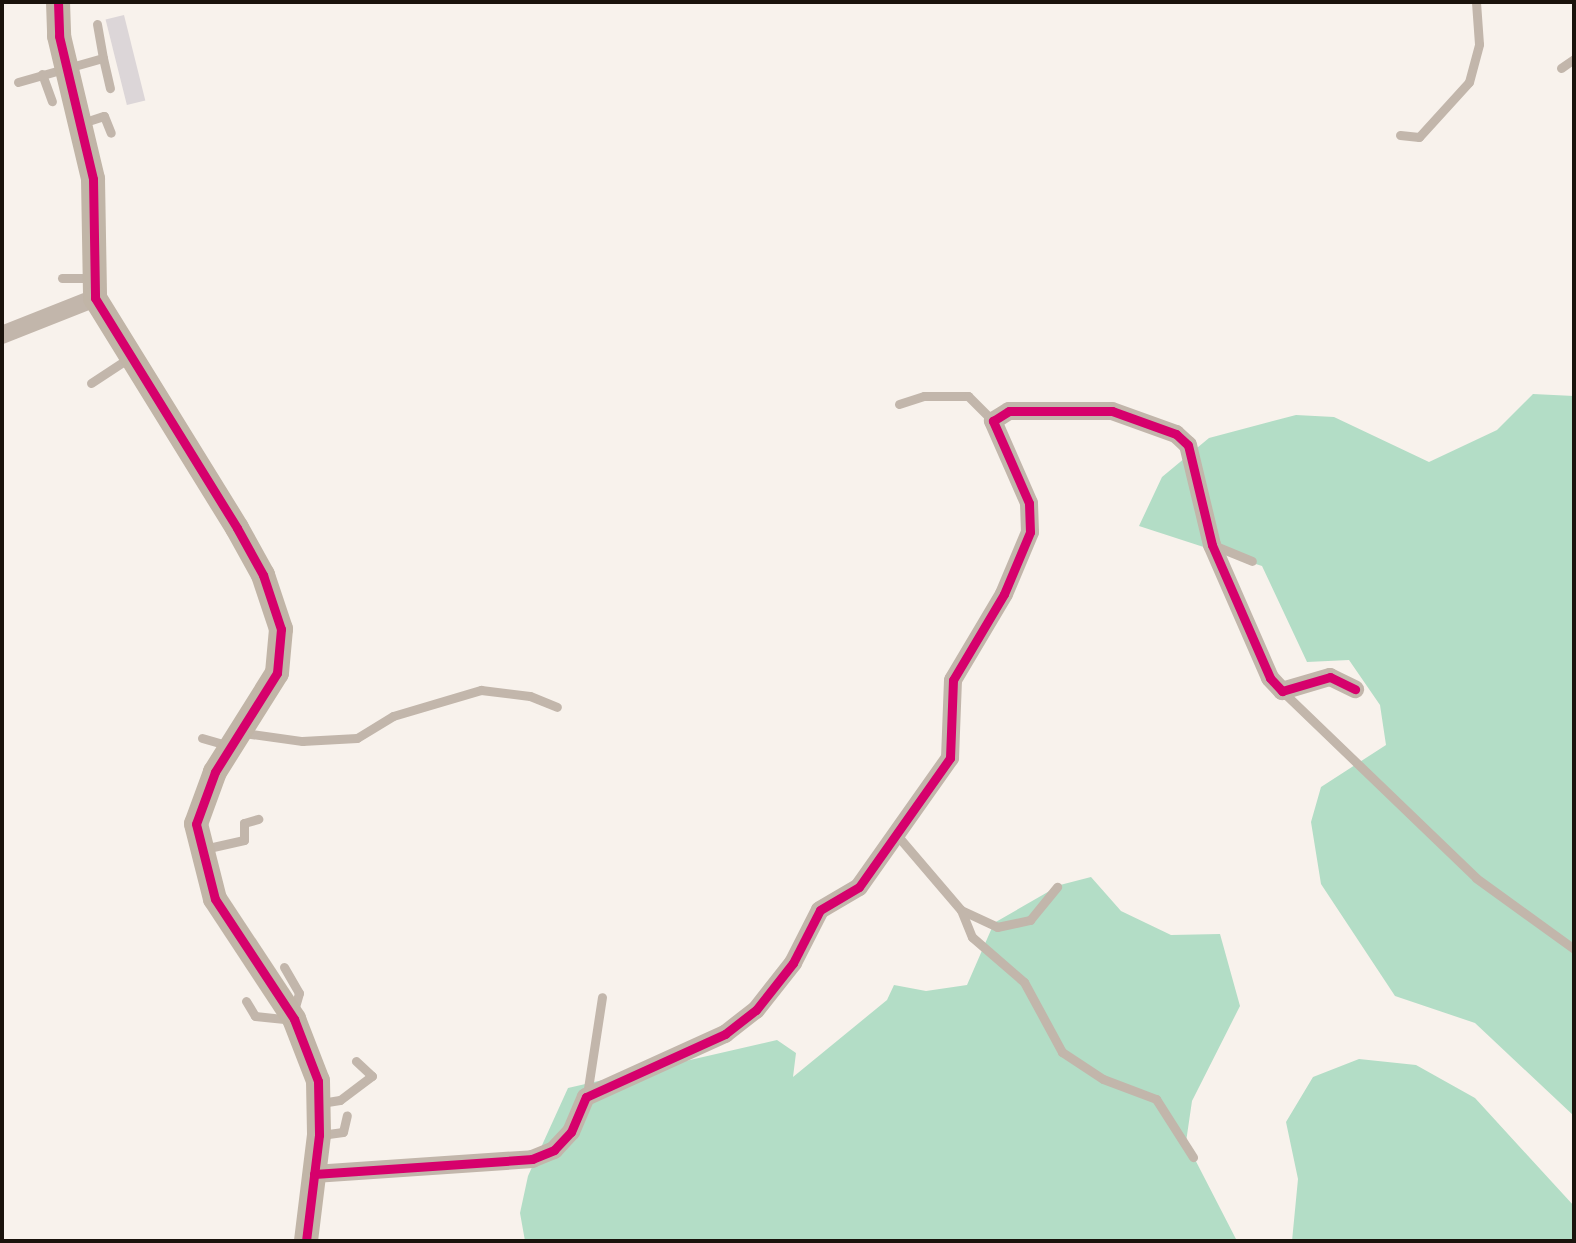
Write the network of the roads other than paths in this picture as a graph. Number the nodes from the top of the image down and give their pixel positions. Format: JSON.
{"nodes":[{"id":1,"x":58,"y":2,"type":"edge"},
{"id":2,"x":1476,"y":2,"type":"edge"},
{"id":3,"x":97,"y":24,"type":"dead end"},
{"id":4,"x":103,"y":58,"type":"junction"},
{"id":5,"x":1574,"y":59,"type":"edge"},
{"id":6,"x":66,"y":66,"type":"junction"},
{"id":7,"x":1561,"y":68,"type":"dead end"},
{"id":8,"x":42,"y":74,"type":"junction"},
{"id":9,"x":18,"y":82,"type":"dead end"},
{"id":10,"x":110,"y":88,"type":"dead end"},
{"id":11,"x":52,"y":101,"type":"dead end"},
{"id":12,"x":80,"y":123,"type":"junction"},
{"id":13,"x":111,"y":133,"type":"dead end"},
{"id":14,"x":1400,"y":135,"type":"dead end"},
{"id":15,"x":62,"y":278,"type":"dead end"},
{"id":16,"x":95,"y":288,"type":"junction"},
{"id":17,"x":2,"y":335,"type":"edge"},
{"id":18,"x":128,"y":358,"type":"junction"},
{"id":19,"x":91,"y":383,"type":"dead end"},
{"id":20,"x":899,"y":404,"type":"dead end"},
{"id":21,"x":993,"y":421,"type":"junction"},
{"id":22,"x":1212,"y":544,"type":"junction"},
{"id":23,"x":1252,"y":561,"type":"dead end"},
{"id":24,"x":1355,"y":689,"type":"dead end"},
{"id":25,"x":1282,"y":691,"type":"junction"},
{"id":26,"x":557,"y":707,"type":"dead end"},
{"id":27,"x":202,"y":738,"type":"dead end"},
{"id":28,"x":238,"y":740,"type":"junction"},
{"id":29,"x":258,"y":819,"type":"dead end"},
{"id":30,"x":896,"y":834,"type":"junction"},
{"id":31,"x":199,"y":850,"type":"junction"},
{"id":32,"x":1058,"y":887,"type":"dead end"},
{"id":33,"x":961,"y":910,"type":"junction"},
{"id":34,"x":1574,"y":949,"type":"edge"},
{"id":35,"x":284,"y":967,"type":"dead end"},
{"id":36,"x":602,"y":997,"type":"dead end"},
{"id":37,"x":246,"y":1001,"type":"dead end"},
{"id":38,"x":292,"y":1016,"type":"junction"},
{"id":39,"x":356,"y":1061,"type":"dead end"},
{"id":40,"x":586,"y":1097,"type":"junction"},
{"id":41,"x":321,"y":1103,"type":"junction"},
{"id":42,"x":347,"y":1115,"type":"dead end"},
{"id":43,"x":320,"y":1135,"type":"junction"},
{"id":44,"x":1193,"y":1157,"type":"dead end"},
{"id":45,"x":314,"y":1174,"type":"junction"},
{"id":46,"x":306,"y":1241,"type":"edge"}],
"edges":[{"from":1,"to":6,"type":"street"},
{"from":2,"to":14,"type":"lane"},
{"from":3,"to":4,"type":"lane"},
{"from":4,"to":6,"type":"lane"},
{"from":4,"to":10,"type":"lane"},
{"from":5,"to":7,"type":"lane"},
{"from":6,"to":8,"type":"lane"},
{"from":6,"to":12,"type":"street"},
{"from":8,"to":9,"type":"lane"},
{"from":8,"to":11,"type":"lane"},
{"from":12,"to":13,"type":"lane"},
{"from":12,"to":16,"type":"street"},
{"from":15,"to":16,"type":"lane"},
{"from":16,"to":17,"type":"street"},
{"from":16,"to":18,"type":"street"},
{"from":18,"to":19,"type":"lane"},
{"from":18,"to":28,"type":"street"},
{"from":20,"to":21,"type":"lane"},
{"from":21,"to":22,"type":"street"},
{"from":21,"to":30,"type":"street"},
{"from":22,"to":23,"type":"lane"},
{"from":22,"to":25,"type":"street"},
{"from":24,"to":25,"type":"street"},
{"from":25,"to":34,"type":"lane"},
{"from":26,"to":28,"type":"lane"},
{"from":27,"to":28,"type":"lane"},
{"from":28,"to":31,"type":"street"},
{"from":29,"to":31,"type":"lane"},
{"from":30,"to":33,"type":"lane"},
{"from":30,"to":40,"type":"street"},
{"from":31,"to":38,"type":"street"},
{"from":32,"to":33,"type":"lane"},
{"from":33,"to":44,"type":"lane"},
{"from":35,"to":38,"type":"lane"},
{"from":36,"to":40,"type":"lane"},
{"from":37,"to":38,"type":"lane"},
{"from":38,"to":41,"type":"street"},
{"from":39,"to":41,"type":"lane"},
{"from":40,"to":45,"type":"street"},
{"from":41,"to":43,"type":"street"},
{"from":42,"to":43,"type":"lane"},
{"from":43,"to":45,"type":"street"},
{"from":45,"to":46,"type":"street"}]}
